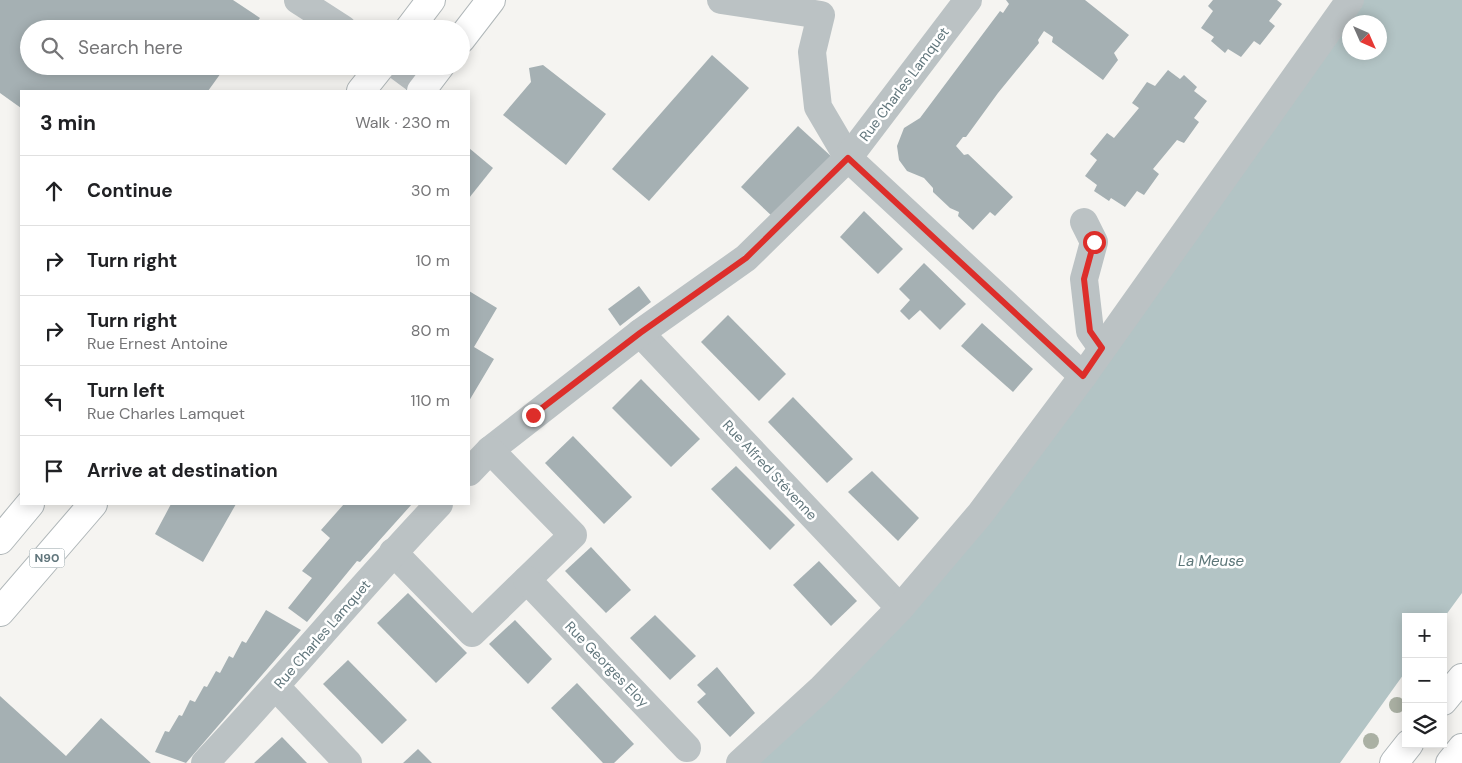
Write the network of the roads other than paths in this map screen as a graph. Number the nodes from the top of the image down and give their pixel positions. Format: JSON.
{"nodes":[{"id":1,"x":298,"y":0,"type":"edge"},
{"id":2,"x":431,"y":0,"type":"edge"},
{"id":3,"x":491,"y":0,"type":"edge"},
{"id":4,"x":721,"y":0,"type":"edge"},
{"id":5,"x":968,"y":0,"type":"edge"},
{"id":6,"x":1350,"y":0,"type":"edge"},
{"id":7,"x":329,"y":20,"type":"edge"},
{"id":8,"x":417,"y":20,"type":"edge"},
{"id":9,"x":470,"y":27,"type":"edge"},
{"id":10,"x":374,"y":75,"type":"edge"},
{"id":11,"x":417,"y":75,"type":"edge"},
{"id":12,"x":429,"y":81,"type":"edge"},
{"id":13,"x":362,"y":90,"type":"edge"},
{"id":14,"x":848,"y":158,"type":"junction"},
{"id":15,"x":1084,"y":222,"type":"dead end"},
{"id":16,"x":640,"y":333,"type":"junction"},
{"id":17,"x":1102,"y":348,"type":"junction"},
{"id":18,"x":1083,"y":376,"type":"junction"},
{"id":19,"x":490,"y":450,"type":"junction"},
{"id":20,"x":470,"y":471,"type":"edge"},
{"id":21,"x":29,"y":505,"type":"edge"},
{"id":22,"x":92,"y":505,"type":"edge"},
{"id":23,"x":438,"y":505,"type":"edge"},
{"id":24,"x":0,"y":540,"type":"edge"},
{"id":25,"x":393,"y":552,"type":"junction"},
{"id":26,"x":527,"y":580,"type":"junction"},
{"id":27,"x":900,"y":608,"type":"junction"},
{"id":28,"x":0,"y":612,"type":"edge"},
{"id":29,"x":1462,"y":678,"type":"edge"},
{"id":30,"x":276,"y":687,"type":"junction"},
{"id":31,"x":1447,"y":696,"type":"edge"},
{"id":32,"x":687,"y":748,"type":"dead end"},
{"id":33,"x":1406,"y":748,"type":"edge"},
{"id":34,"x":1462,"y":748,"type":"edge"},
{"id":35,"x":205,"y":763,"type":"edge"},
{"id":36,"x":348,"y":763,"type":"edge"},
{"id":37,"x":740,"y":763,"type":"edge"},
{"id":38,"x":1394,"y":763,"type":"edge"},
{"id":39,"x":1450,"y":763,"type":"edge"}],
"edges":[{"from":1,"to":7,"type":"street"},
{"from":2,"to":8,"type":"main road"},
{"from":3,"to":9,"type":"main road"},
{"from":4,"to":14,"type":"street"},
{"from":5,"to":14,"type":"street","name":"Rue Charles Lamquet"},
{"from":6,"to":17,"type":"street"},
{"from":10,"to":13,"type":"main road"},
{"from":11,"to":12,"type":"street"},
{"from":14,"to":16,"type":"street","name":"Rue Charles Lamquet"},
{"from":14,"to":18,"type":"street"},
{"from":15,"to":17,"type":"street"},
{"from":16,"to":19,"type":"street","name":"Rue Charles Lamquet"},
{"from":16,"to":27,"type":"street","name":"Rue Alfred Stévenne"},
{"from":17,"to":18,"type":"street"},
{"from":18,"to":27,"type":"street"},
{"from":19,"to":20,"type":"street","name":"Rue Charles Lamquet"},
{"from":19,"to":26,"type":"street"},
{"from":21,"to":24,"type":"main road"},
{"from":22,"to":28,"type":"main road","number":"N90"},
{"from":23,"to":25,"type":"street","name":"Rue Charles Lamquet"},
{"from":25,"to":26,"type":"street"},
{"from":25,"to":30,"type":"street","name":"Rue Charles Lamquet"},
{"from":26,"to":32,"type":"street","name":"Rue Georges Eloy"},
{"from":27,"to":37,"type":"street"},
{"from":29,"to":31,"type":"main road"},
{"from":30,"to":35,"type":"street","name":"Rue Charles Lamquet"},
{"from":30,"to":36,"type":"street"},
{"from":33,"to":38,"type":"main road"},
{"from":34,"to":39,"type":"main road"}]}
